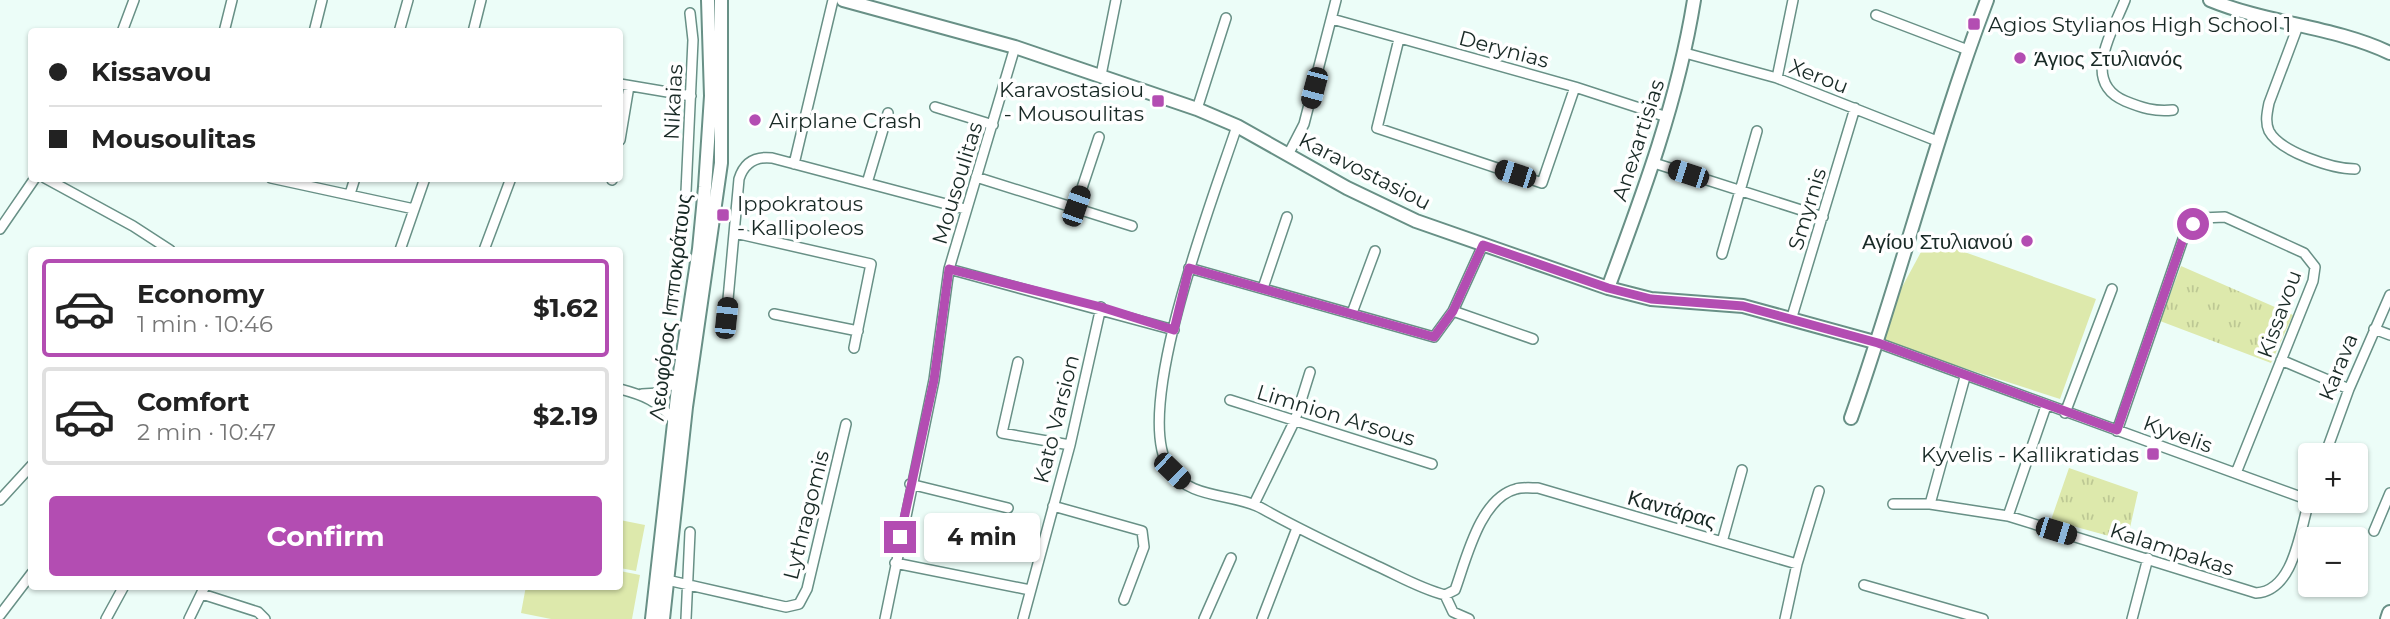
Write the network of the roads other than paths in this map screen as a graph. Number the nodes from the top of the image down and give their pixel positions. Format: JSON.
{"nodes":[{"id":1,"x":135,"y":0,"type":"edge"},
{"id":2,"x":232,"y":0,"type":"edge"},
{"id":3,"x":322,"y":0,"type":"edge"},
{"id":4,"x":408,"y":0,"type":"edge"},
{"id":5,"x":481,"y":0,"type":"edge"},
{"id":6,"x":833,"y":0,"type":"edge"},
{"id":7,"x":843,"y":0,"type":"edge"},
{"id":8,"x":1116,"y":0,"type":"edge"},
{"id":9,"x":1336,"y":0,"type":"edge"},
{"id":10,"x":1694,"y":0,"type":"edge"},
{"id":11,"x":1793,"y":0,"type":"edge"},
{"id":12,"x":1987,"y":0,"type":"edge"},
{"id":13,"x":2125,"y":0,"type":"edge"},
{"id":14,"x":2210,"y":0,"type":"edge"},
{"id":15,"x":715,"y":3,"type":"edge"},
{"id":16,"x":878,"y":5,"type":"edge"},
{"id":17,"x":690,"y":13,"type":"dead end"},
{"id":18,"x":1876,"y":15,"type":"dead end"},
{"id":19,"x":1226,"y":18,"type":"dead end"},
{"id":20,"x":1332,"y":19,"type":"junction"},
{"id":21,"x":2298,"y":26,"type":"junction"},
{"id":22,"x":124,"y":28,"type":"edge"},
{"id":23,"x":224,"y":28,"type":"edge"},
{"id":24,"x":315,"y":28,"type":"edge"},
{"id":25,"x":400,"y":28,"type":"edge"},
{"id":26,"x":474,"y":28,"type":"edge"},
{"id":27,"x":1399,"y":39,"type":"junction"},
{"id":28,"x":1015,"y":47,"type":"junction"},
{"id":29,"x":1968,"y":50,"type":"junction"},
{"id":30,"x":1685,"y":53,"type":"junction"},
{"id":31,"x":2390,"y":53,"type":"edge"},
{"id":32,"x":1101,"y":75,"type":"junction"},
{"id":33,"x":1777,"y":78,"type":"junction"},
{"id":34,"x":624,"y":85,"type":"edge"},
{"id":35,"x":1574,"y":87,"type":"junction"},
{"id":36,"x":691,"y":96,"type":"junction"},
{"id":37,"x":935,"y":107,"type":"dead end"},
{"id":38,"x":1197,"y":108,"type":"junction"},
{"id":39,"x":1855,"y":108,"type":"junction"},
{"id":40,"x":2173,"y":110,"type":"dead end"},
{"id":41,"x":888,"y":113,"type":"dead end"},
{"id":42,"x":1667,"y":117,"type":"junction"},
{"id":43,"x":993,"y":125,"type":"junction"},
{"id":44,"x":1237,"y":126,"type":"junction"},
{"id":45,"x":1757,"y":131,"type":"dead end"},
{"id":46,"x":1099,"y":137,"type":"dead end"},
{"id":47,"x":1937,"y":141,"type":"junction"},
{"id":48,"x":1289,"y":153,"type":"junction"},
{"id":49,"x":1654,"y":163,"type":"junction"},
{"id":50,"x":793,"y":164,"type":"junction"},
{"id":51,"x":2355,"y":169,"type":"dead end"},
{"id":52,"x":976,"y":177,"type":"junction"},
{"id":53,"x":32,"y":182,"type":"edge"},
{"id":54,"x":52,"y":182,"type":"edge"},
{"id":55,"x":291,"y":182,"type":"edge"},
{"id":56,"x":354,"y":182,"type":"edge"},
{"id":57,"x":424,"y":182,"type":"edge"},
{"id":58,"x":510,"y":182,"type":"edge"},
{"id":59,"x":867,"y":183,"type":"junction"},
{"id":60,"x":1740,"y":191,"type":"junction"},
{"id":61,"x":686,"y":192,"type":"dead end"},
{"id":62,"x":350,"y":194,"type":"junction"},
{"id":63,"x":1076,"y":206,"type":"junction"},
{"id":64,"x":415,"y":209,"type":"junction"},
{"id":65,"x":965,"y":209,"type":"junction"},
{"id":66,"x":1287,"y":217,"type":"dead end"},
{"id":67,"x":1823,"y":217,"type":"junction"},
{"id":68,"x":1132,"y":226,"type":"dead end"},
{"id":69,"x":0,"y":229,"type":"edge"},
{"id":70,"x":735,"y":233,"type":"junction"},
{"id":71,"x":1483,"y":245,"type":"junction"},
{"id":72,"x":165,"y":247,"type":"edge"},
{"id":73,"x":401,"y":247,"type":"edge"},
{"id":74,"x":485,"y":247,"type":"edge"},
{"id":75,"x":1375,"y":251,"type":"dead end"},
{"id":76,"x":1722,"y":254,"type":"dead end"},
{"id":77,"x":1189,"y":268,"type":"junction"},
{"id":78,"x":949,"y":269,"type":"junction"},
{"id":79,"x":1263,"y":288,"type":"junction"},
{"id":80,"x":1608,"y":288,"type":"junction"},
{"id":81,"x":2112,"y":289,"type":"dead end"},
{"id":82,"x":2390,"y":295,"type":"edge"},
{"id":83,"x":1101,"y":307,"type":"junction"},
{"id":84,"x":1453,"y":311,"type":"junction"},
{"id":85,"x":1352,"y":313,"type":"junction"},
{"id":86,"x":774,"y":314,"type":"dead end"},
{"id":87,"x":1791,"y":320,"type":"junction"},
{"id":88,"x":2374,"y":329,"type":"junction"},
{"id":89,"x":1174,"y":330,"type":"junction"},
{"id":90,"x":858,"y":331,"type":"junction"},
{"id":91,"x":724,"y":332,"type":"dead end"},
{"id":92,"x":2390,"y":335,"type":"edge"},
{"id":93,"x":1533,"y":339,"type":"dead end"},
{"id":94,"x":1878,"y":343,"type":"junction"},
{"id":95,"x":854,"y":348,"type":"dead end"},
{"id":96,"x":2281,"y":360,"type":"junction"},
{"id":97,"x":1018,"y":362,"type":"dead end"},
{"id":98,"x":1310,"y":372,"type":"dead end"},
{"id":99,"x":1965,"y":377,"type":"junction"},
{"id":100,"x":679,"y":379,"type":"junction"},
{"id":101,"x":2349,"y":389,"type":"junction"},
{"id":102,"x":623,"y":390,"type":"edge"},
{"id":103,"x":641,"y":395,"type":"junction"},
{"id":104,"x":1230,"y":400,"type":"dead end"},
{"id":105,"x":2046,"y":406,"type":"junction"},
{"id":106,"x":2065,"y":413,"type":"junction"},
{"id":107,"x":1851,"y":418,"type":"dead end"},
{"id":108,"x":1295,"y":420,"type":"junction"},
{"id":109,"x":674,"y":421,"type":"junction"},
{"id":110,"x":846,"y":424,"type":"dead end"},
{"id":111,"x":2117,"y":430,"type":"junction"},
{"id":112,"x":2329,"y":443,"type":"edge"},
{"id":113,"x":1070,"y":445,"type":"junction"},
{"id":114,"x":1432,"y":464,"type":"dead end"},
{"id":115,"x":28,"y":468,"type":"edge"},
{"id":116,"x":1742,"y":470,"type":"dead end"},
{"id":117,"x":2236,"y":473,"type":"junction"},
{"id":118,"x":910,"y":484,"type":"junction"},
{"id":119,"x":1819,"y":491,"type":"dead end"},
{"id":120,"x":2390,"y":492,"type":"edge"},
{"id":121,"x":2298,"y":495,"type":"edge"},
{"id":122,"x":0,"y":500,"type":"edge"},
{"id":123,"x":1254,"y":504,"type":"junction"},
{"id":124,"x":1893,"y":504,"type":"dead end"},
{"id":125,"x":1930,"y":504,"type":"junction"},
{"id":126,"x":1053,"y":506,"type":"junction"},
{"id":127,"x":1008,"y":508,"type":"dead end"},
{"id":128,"x":2306,"y":513,"type":"edge"},
{"id":129,"x":2008,"y":516,"type":"junction"},
{"id":130,"x":1297,"y":528,"type":"junction"},
{"id":131,"x":2374,"y":530,"type":"dead end"},
{"id":132,"x":690,"y":532,"type":"dead end"},
{"id":133,"x":1722,"y":542,"type":"junction"},
{"id":134,"x":1231,"y":558,"type":"dead end"},
{"id":135,"x":2148,"y":558,"type":"junction"},
{"id":136,"x":895,"y":563,"type":"junction"},
{"id":137,"x":1797,"y":564,"type":"junction"},
{"id":138,"x":28,"y":578,"type":"edge"},
{"id":139,"x":667,"y":580,"type":"junction"},
{"id":140,"x":686,"y":585,"type":"junction"},
{"id":141,"x":1864,"y":585,"type":"dead end"},
{"id":142,"x":122,"y":590,"type":"edge"},
{"id":143,"x":204,"y":590,"type":"edge"},
{"id":144,"x":1030,"y":590,"type":"junction"},
{"id":145,"x":1445,"y":595,"type":"junction"},
{"id":146,"x":1124,"y":600,"type":"dead end"},
{"id":147,"x":2390,"y":613,"type":"edge"},
{"id":148,"x":0,"y":615,"type":"edge"},
{"id":149,"x":106,"y":619,"type":"edge"},
{"id":150,"x":189,"y":619,"type":"edge"},
{"id":151,"x":265,"y":619,"type":"edge"},
{"id":152,"x":652,"y":619,"type":"edge"},
{"id":153,"x":663,"y":619,"type":"edge"},
{"id":154,"x":686,"y":619,"type":"edge"},
{"id":155,"x":886,"y":619,"type":"edge"},
{"id":156,"x":1023,"y":619,"type":"edge"},
{"id":157,"x":1204,"y":619,"type":"edge"},
{"id":158,"x":1262,"y":619,"type":"edge"},
{"id":159,"x":1469,"y":619,"type":"edge"},
{"id":160,"x":1785,"y":619,"type":"edge"},
{"id":161,"x":1980,"y":619,"type":"edge"},
{"id":162,"x":2132,"y":619,"type":"edge"},
{"id":163,"x":2388,"y":619,"type":"edge"}],
"edges":[{"from":1,"to":22,"type":"street"},
{"from":2,"to":23,"type":"street"},
{"from":3,"to":24,"type":"street"},
{"from":4,"to":25,"type":"street"},
{"from":5,"to":26,"type":"street"},
{"from":6,"to":50,"type":"street"},
{"from":7,"to":16,"type":"street","name":"Karavostasiou"},
{"from":8,"to":32,"type":"street"},
{"from":9,"to":20,"type":"street"},
{"from":10,"to":30,"type":"street","name":"Anexartisias"},
{"from":11,"to":33,"type":"street"},
{"from":12,"to":29,"type":"street"},
{"from":13,"to":40,"type":"street"},
{"from":14,"to":21,"type":"street"},
{"from":15,"to":100,"type":"street","name":"Λεωφόρος Ιπποκράτους"},
{"from":15,"to":139,"type":"street","name":"Λεωφόρος Ιπποκράτους"},
{"from":16,"to":28,"type":"street","name":"Karavostasiou"},
{"from":17,"to":36,"type":"street","name":"Nikaias"},
{"from":18,"to":29,"type":"street"},
{"from":19,"to":38,"type":"street"},
{"from":20,"to":27,"type":"street","name":"Derynias"},
{"from":20,"to":48,"type":"street"},
{"from":21,"to":31,"type":"street"},
{"from":21,"to":51,"type":"street"},
{"from":27,"to":35,"type":"street","name":"Derynias"},
{"from":27,"to":35,"type":"street"},
{"from":28,"to":32,"type":"street","name":"Karavostasiou"},
{"from":28,"to":43,"type":"street","name":"Mousoulitas"},
{"from":29,"to":47,"type":"street"},
{"from":30,"to":33,"type":"street","name":"Xerou"},
{"from":30,"to":42,"type":"street","name":"Anexartisias"},
{"from":32,"to":38,"type":"street","name":"Karavostasiou"},
{"from":33,"to":39,"type":"street","name":"Xerou"},
{"from":34,"to":36,"type":"street"},
{"from":35,"to":42,"type":"street","name":"Derynias"},
{"from":36,"to":61,"type":"street","name":"Nikaias"},
{"from":37,"to":43,"type":"street"},
{"from":38,"to":44,"type":"street","name":"Karavostasiou"},
{"from":39,"to":47,"type":"street","name":"Xerou"},
{"from":39,"to":67,"type":"street","name":"Smyrnis"},
{"from":41,"to":59,"type":"street"},
{"from":42,"to":49,"type":"street","name":"Anexartisias"},
{"from":43,"to":52,"type":"street","name":"Mousoulitas"},
{"from":44,"to":48,"type":"street","name":"Karavostasiou"},
{"from":44,"to":77,"type":"street"},
{"from":45,"to":60,"type":"street"},
{"from":46,"to":63,"type":"street"},
{"from":47,"to":94,"type":"street"},
{"from":48,"to":71,"type":"street","name":"Karavostasiou"},
{"from":49,"to":60,"type":"street"},
{"from":49,"to":80,"type":"street","name":"Anexartisias"},
{"from":50,"to":59,"type":"street"},
{"from":50,"to":70,"type":"street"},
{"from":52,"to":63,"type":"street"},
{"from":52,"to":65,"type":"street","name":"Mousoulitas"},
{"from":53,"to":69,"type":"street"},
{"from":54,"to":72,"type":"street"},
{"from":55,"to":62,"type":"street"},
{"from":56,"to":62,"type":"street"},
{"from":57,"to":64,"type":"street"},
{"from":58,"to":74,"type":"street"},
{"from":59,"to":65,"type":"street"},
{"from":60,"to":67,"type":"street"},
{"from":60,"to":76,"type":"street"},
{"from":62,"to":64,"type":"street"},
{"from":63,"to":68,"type":"street"},
{"from":64,"to":73,"type":"street"},
{"from":65,"to":78,"type":"street","name":"Mousoulitas"},
{"from":66,"to":79,"type":"street"},
{"from":67,"to":87,"type":"street","name":"Smyrnis"},
{"from":70,"to":90,"type":"street"},
{"from":70,"to":91,"type":"street"},
{"from":71,"to":80,"type":"street","name":"Karavostasiou"},
{"from":71,"to":84,"type":"street"},
{"from":75,"to":85,"type":"street"},
{"from":77,"to":79,"type":"street"},
{"from":77,"to":89,"type":"street"},
{"from":78,"to":83,"type":"street"},
{"from":78,"to":118,"type":"street","name":"Mousoulitas"},
{"from":79,"to":85,"type":"street"},
{"from":80,"to":87,"type":"street","name":"Karavostasiou"},
{"from":81,"to":106,"type":"street"},
{"from":82,"to":88,"type":"street","name":"Karava"},
{"from":83,"to":89,"type":"street"},
{"from":83,"to":113,"type":"street","name":"Kato Varsion"},
{"from":84,"to":85,"type":"street"},
{"from":84,"to":93,"type":"street"},
{"from":86,"to":90,"type":"street"},
{"from":87,"to":94,"type":"street","name":"Karavostasiou"},
{"from":88,"to":92,"type":"street"},
{"from":88,"to":101,"type":"street","name":"Karava"},
{"from":89,"to":123,"type":"street"},
{"from":90,"to":95,"type":"street"},
{"from":94,"to":99,"type":"street","name":"Kyvelis"},
{"from":94,"to":107,"type":"street"},
{"from":96,"to":101,"type":"street"},
{"from":96,"to":111,"type":"street","name":"Kissavou"},
{"from":96,"to":117,"type":"street","name":"Kissavou"},
{"from":97,"to":113,"type":"street"},
{"from":98,"to":108,"type":"street"},
{"from":99,"to":105,"type":"street","name":"Kyvelis"},
{"from":99,"to":125,"type":"street"},
{"from":100,"to":103,"type":"street"},
{"from":100,"to":109,"type":"street","name":"Λεωφόρος Ιπποκράτους"},
{"from":101,"to":112,"type":"street","name":"Karava"},
{"from":102,"to":103,"type":"street"},
{"from":103,"to":109,"type":"street"},
{"from":104,"to":108,"type":"street","name":"Limnion Arsous"},
{"from":105,"to":106,"type":"street","name":"Kyvelis"},
{"from":105,"to":129,"type":"street"},
{"from":106,"to":111,"type":"street","name":"Kyvelis"},
{"from":108,"to":114,"type":"street","name":"Limnion Arsous"},
{"from":108,"to":123,"type":"street"},
{"from":109,"to":152,"type":"street","name":"Λεωφόρος Ιπποκράτους"},
{"from":110,"to":140,"type":"street","name":"Lythragomis"},
{"from":111,"to":117,"type":"street","name":"Kyvelis"},
{"from":113,"to":126,"type":"street","name":"Kato Varsion"},
{"from":115,"to":122,"type":"street"},
{"from":116,"to":133,"type":"street"},
{"from":117,"to":121,"type":"street","name":"Kyvelis"},
{"from":118,"to":127,"type":"street"},
{"from":118,"to":136,"type":"street","name":"Mousoulitas"},
{"from":119,"to":137,"type":"street"},
{"from":120,"to":131,"type":"street"},
{"from":123,"to":130,"type":"street"},
{"from":124,"to":125,"type":"street","name":"Kalampakas"},
{"from":125,"to":129,"type":"street","name":"Kalampakas"},
{"from":126,"to":144,"type":"street","name":"Kato Varsion"},
{"from":126,"to":146,"type":"street"},
{"from":128,"to":135,"type":"street","name":"Kalampakas"},
{"from":129,"to":135,"type":"street","name":"Kalampakas"},
{"from":130,"to":145,"type":"street"},
{"from":130,"to":158,"type":"street"},
{"from":132,"to":140,"type":"street"},
{"from":133,"to":137,"type":"street","name":"Καντάρας"},
{"from":133,"to":145,"type":"street","name":"Καντάρας"},
{"from":134,"to":157,"type":"street"},
{"from":135,"to":162,"type":"street"},
{"from":136,"to":144,"type":"street"},
{"from":136,"to":155,"type":"street","name":"Mousoulitas"},
{"from":137,"to":160,"type":"street"},
{"from":138,"to":148,"type":"street"},
{"from":139,"to":140,"type":"street","name":"Lythragomis"},
{"from":139,"to":153,"type":"street","name":"Λεωφόρος Ιπποκράτους"},
{"from":140,"to":154,"type":"street"},
{"from":141,"to":161,"type":"street"},
{"from":142,"to":149,"type":"street"},
{"from":143,"to":150,"type":"street"},
{"from":143,"to":151,"type":"street"},
{"from":144,"to":156,"type":"street","name":"Kato Varsion"},
{"from":145,"to":159,"type":"street"},
{"from":147,"to":163,"type":"main road"}]}
